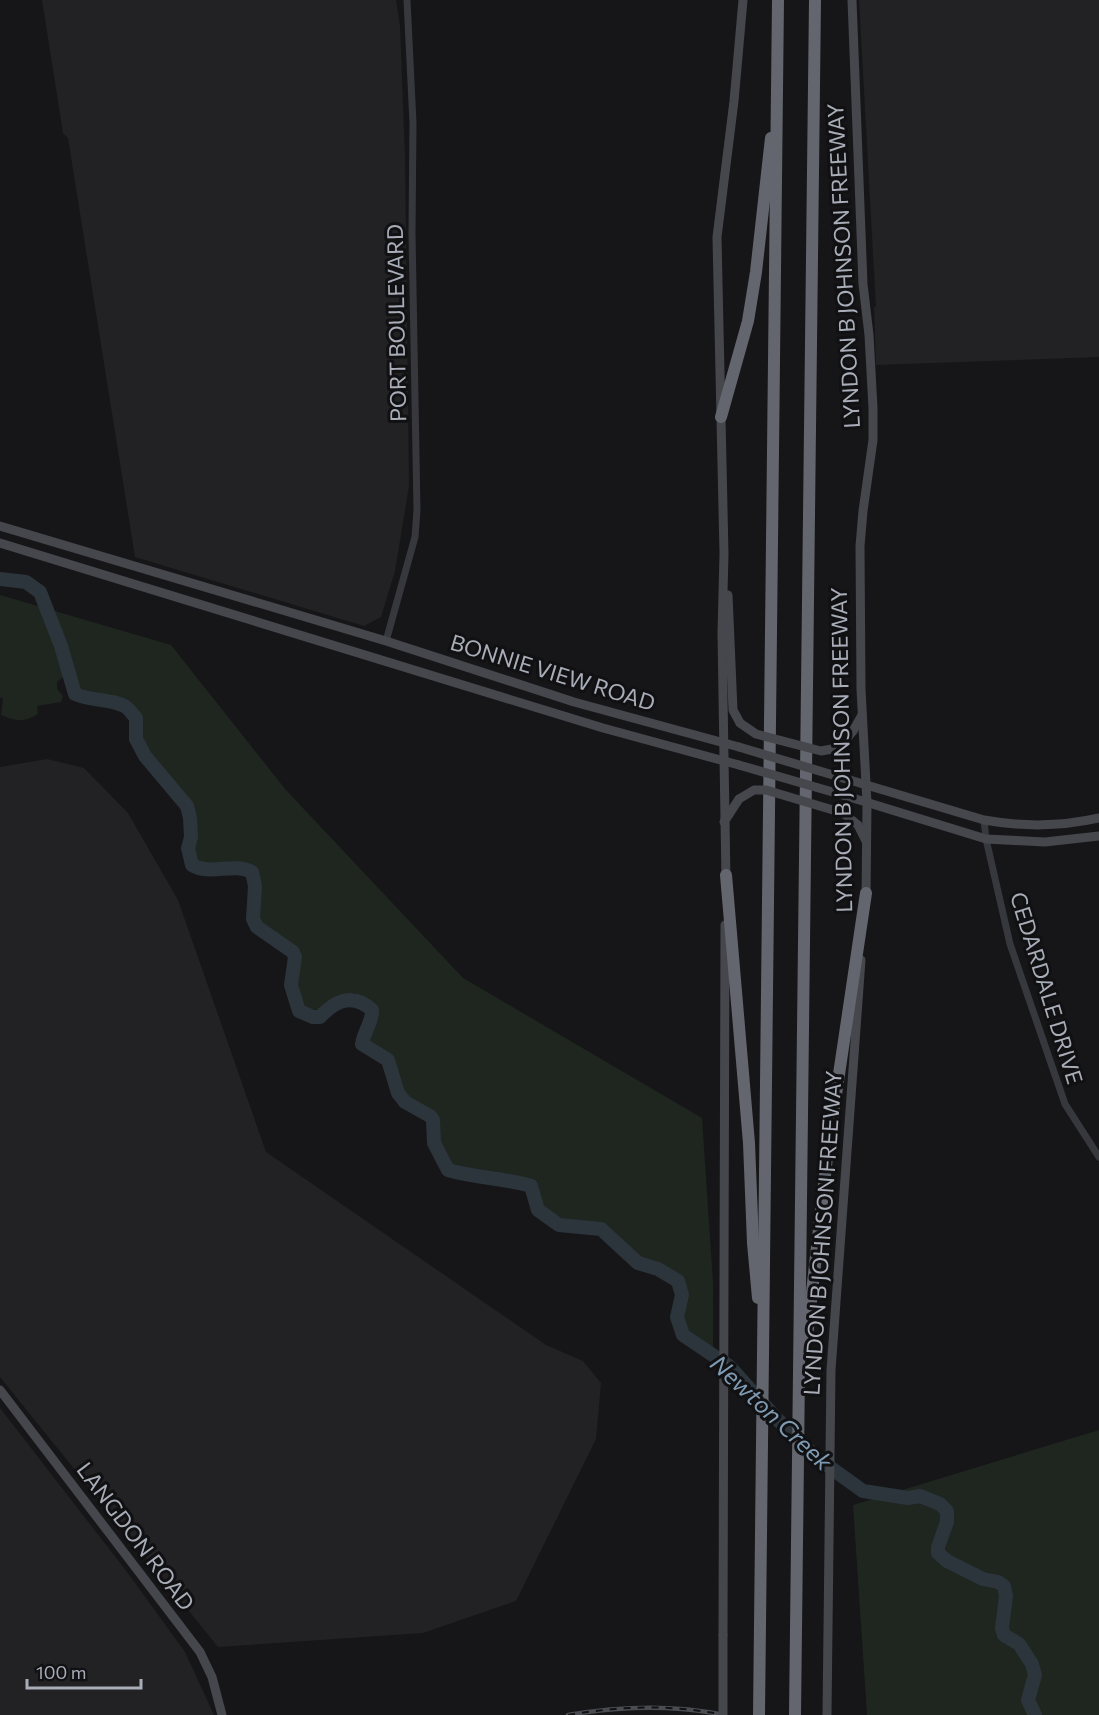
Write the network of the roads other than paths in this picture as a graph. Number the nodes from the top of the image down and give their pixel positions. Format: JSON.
{"nodes":[{"id":1,"x":407,"y":0,"type":"edge"},
{"id":2,"x":743,"y":0,"type":"edge"},
{"id":3,"x":778,"y":0,"type":"edge"},
{"id":4,"x":815,"y":0,"type":"edge"},
{"id":5,"x":852,"y":0,"type":"edge"},
{"id":6,"x":778,"y":80,"type":"junction"},
{"id":7,"x":721,"y":417,"type":"junction"},
{"id":8,"x":2,"y":526,"type":"edge"},
{"id":9,"x":0,"y":543,"type":"edge"},
{"id":10,"x":724,"y":554,"type":"junction"},
{"id":11,"x":386,"y":641,"type":"junction"},
{"id":12,"x":380,"y":659,"type":"junction"},
{"id":13,"x":608,"y":711,"type":"junction"},
{"id":14,"x":863,"y":712,"type":"junction"},
{"id":15,"x":603,"y":728,"type":"junction"},
{"id":16,"x":723,"y":742,"type":"junction"},
{"id":17,"x":723,"y":759,"type":"junction"},
{"id":18,"x":866,"y":785,"type":"junction"},
{"id":19,"x":867,"y":803,"type":"junction"},
{"id":20,"x":1099,"y":818,"type":"edge"},
{"id":21,"x":984,"y":820,"type":"junction"},
{"id":22,"x":724,"y":822,"type":"junction"},
{"id":23,"x":1099,"y":836,"type":"edge"},
{"id":24,"x":986,"y":839,"type":"junction"},
{"id":25,"x":867,"y":843,"type":"junction"},
{"id":26,"x":726,"y":875,"type":"junction"},
{"id":27,"x":866,"y":893,"type":"junction"},
{"id":28,"x":1099,"y":1157,"type":"edge"},
{"id":29,"x":764,"y":1371,"type":"junction"},
{"id":30,"x":0,"y":1390,"type":"edge"},
{"id":31,"x":799,"y":1403,"type":"junction"},
{"id":32,"x":222,"y":1715,"type":"edge"},
{"id":33,"x":723,"y":1715,"type":"edge"},
{"id":34,"x":759,"y":1715,"type":"edge"},
{"id":35,"x":795,"y":1715,"type":"edge"},
{"id":36,"x":827,"y":1715,"type":"edge"}],
"edges":[{"from":1,"to":11,"type":"street","name":"PORT BOULEVARD"},
{"from":2,"to":7,"type":"main road"},
{"from":3,"to":6,"type":"highway"},
{"from":4,"to":31,"type":"highway","name":"LYNDON B JOHNSON FREEWAY"},
{"from":5,"to":14,"type":"main road","name":"LYNDON B JOHNSON FREEWAY"},
{"from":6,"to":7,"type":"highway"},
{"from":6,"to":29,"type":"highway"},
{"from":7,"to":10,"type":"main road"},
{"from":8,"to":11,"type":"main road","name":"BONNIE VIEW ROAD"},
{"from":9,"to":12,"type":"main road","name":"BONNIE VIEW ROAD"},
{"from":10,"to":14,"type":"main road","bridge":true},
{"from":10,"to":16,"type":"main road"},
{"from":11,"to":12,"type":"main road"},
{"from":11,"to":13,"type":"main road","name":"BONNIE VIEW ROAD"},
{"from":12,"to":15,"type":"main road","name":"BONNIE VIEW ROAD"},
{"from":13,"to":15,"type":"main road"},
{"from":13,"to":16,"type":"main road","name":"BONNIE VIEW ROAD"},
{"from":14,"to":18,"type":"main road","name":"LYNDON B JOHNSON FREEWAY"},
{"from":15,"to":17,"type":"main road","name":"BONNIE VIEW ROAD"},
{"from":16,"to":17,"type":"main road"},
{"from":16,"to":18,"type":"main road","name":"BONNIE VIEW ROAD","bridge":true},
{"from":17,"to":19,"type":"main road","name":"BONNIE VIEW ROAD","bridge":true},
{"from":17,"to":22,"type":"main road"},
{"from":18,"to":19,"type":"main road","name":"LYNDON B JOHNSON FREEWAY"},
{"from":18,"to":21,"type":"main road","name":"BONNIE VIEW ROAD"},
{"from":19,"to":24,"type":"main road","name":"BONNIE VIEW ROAD"},
{"from":19,"to":25,"type":"main road","name":"LYNDON B JOHNSON FREEWAY"},
{"from":20,"to":21,"type":"main road","name":"BONNIE VIEW ROAD"},
{"from":21,"to":24,"type":"street","name":"CEDARDALE DRIVE"},
{"from":22,"to":25,"type":"main road","bridge":true},
{"from":22,"to":26,"type":"main road"},
{"from":23,"to":24,"type":"main road","name":"BONNIE VIEW ROAD"},
{"from":24,"to":28,"type":"street","name":"CEDARDALE DRIVE"},
{"from":25,"to":27,"type":"main road","name":"LYNDON B JOHNSON FREEWAY"},
{"from":26,"to":29,"type":"highway"},
{"from":26,"to":33,"type":"main road","bridge":true},
{"from":27,"to":31,"type":"highway"},
{"from":27,"to":36,"type":"main road","name":"LYNDON B JOHNSON FREEWAY"},
{"from":29,"to":34,"type":"highway"},
{"from":30,"to":32,"type":"main road","name":"LANGDON ROAD"},
{"from":31,"to":35,"type":"highway","name":"LYNDON B JOHNSON FREEWAY"}]}
